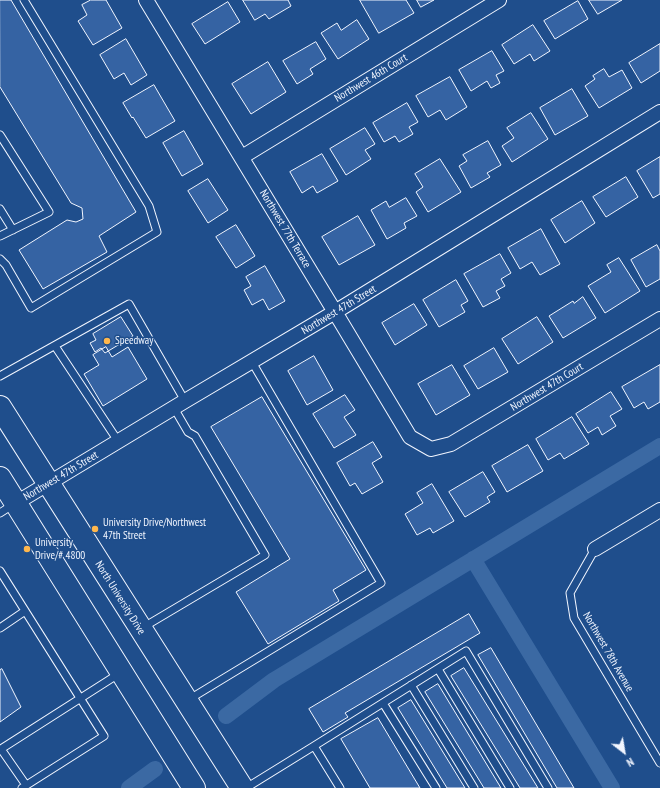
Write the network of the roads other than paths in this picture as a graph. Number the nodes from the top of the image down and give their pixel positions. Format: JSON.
{"nodes":[{"id":1,"x":24,"y":0,"type":"edge"},
{"id":2,"x":499,"y":0,"type":"edge"},
{"id":3,"x":152,"y":2,"type":"edge"},
{"id":4,"x":660,"y":112,"type":"edge"},
{"id":5,"x":0,"y":135,"type":"edge"},
{"id":6,"x":242,"y":157,"type":"junction"},
{"id":7,"x":0,"y":209,"type":"edge"},
{"id":8,"x":13,"y":230,"type":"junction"},
{"id":9,"x":0,"y":236,"type":"edge"},
{"id":10,"x":0,"y":260,"type":"edge"},
{"id":11,"x":336,"y":312,"type":"junction"},
{"id":12,"x":660,"y":319,"type":"edge"},
{"id":13,"x":55,"y":346,"type":"junction"},
{"id":14,"x":252,"y":362,"type":"junction"},
{"id":15,"x":0,"y":376,"type":"edge"},
{"id":16,"x":179,"y":404,"type":"junction"},
{"id":17,"x":0,"y":407,"type":"edge"},
{"id":18,"x":118,"y":441,"type":"junction"},
{"id":19,"x":431,"y":449,"type":"joint"},
{"id":20,"x":0,"y":478,"type":"edge"},
{"id":21,"x":48,"y":483,"type":"junction"},
{"id":22,"x":8,"y":508,"type":"edge"},
{"id":23,"x":660,"y":510,"type":"edge"},
{"id":24,"x":595,"y":549,"type":"joint"},
{"id":25,"x":0,"y":571,"type":"edge"},
{"id":26,"x":26,"y":611,"type":"junction"},
{"id":27,"x":0,"y":628,"type":"edge"},
{"id":28,"x":140,"y":630,"type":"junction"},
{"id":29,"x":438,"y":669,"type":"junction"},
{"id":30,"x":122,"y":672,"type":"junction"},
{"id":31,"x":412,"y":685,"type":"junction"},
{"id":32,"x":80,"y":699,"type":"junction"},
{"id":33,"x":186,"y":701,"type":"junction"},
{"id":34,"x":383,"y":703,"type":"junction"},
{"id":35,"x":314,"y":746,"type":"junction"},
{"id":36,"x":660,"y":763,"type":"edge"},
{"id":37,"x":24,"y":787,"type":"edge"},
{"id":38,"x":193,"y":788,"type":"edge"},
{"id":39,"x":242,"y":788,"type":"edge"},
{"id":40,"x":246,"y":788,"type":"edge"},
{"id":41,"x":340,"y":788,"type":"edge"},
{"id":42,"x":436,"y":788,"type":"edge"},
{"id":43,"x":474,"y":788,"type":"edge"},
{"id":44,"x":510,"y":788,"type":"edge"},
{"id":45,"x":548,"y":788,"type":"edge"}],
"edges":[{"from":1,"to":10,"type":"lane"},
{"from":2,"to":6,"type":"street","name":"Northwest 46th Court"},
{"from":3,"to":6,"type":"street","name":"Northwest 77th Terrace"},
{"from":4,"to":11,"type":"street","name":"Northwest 47th Street"},
{"from":5,"to":8,"type":"lane"},
{"from":6,"to":11,"type":"street","name":"Northwest 77th Terrace"},
{"from":7,"to":8,"type":"lane"},
{"from":8,"to":9,"type":"lane"},
{"from":11,"to":14,"type":"street","name":"Northwest 47th Street"},
{"from":11,"to":19,"type":"street","name":"Northwest 77th Terrace"},
{"from":12,"to":19,"type":"street","name":"Northwest 47th Court"},
{"from":13,"to":15,"type":"lane"},
{"from":13,"to":16,"type":"lane"},
{"from":13,"to":18,"type":"lane"},
{"from":14,"to":16,"type":"street","name":"Northwest 47th Street"},
{"from":14,"to":33,"type":"lane"},
{"from":16,"to":18,"type":"street","name":"Northwest 47th Street"},
{"from":16,"to":28,"type":"lane"},
{"from":17,"to":21,"type":"main road","name":"North University Drive"},
{"from":18,"to":21,"type":"street","name":"Northwest 47th Street"},
{"from":20,"to":22,"type":"main road"},
{"from":21,"to":22,"type":"street","name":"Northwest 47th Street"},
{"from":21,"to":28,"type":"main road","name":"North University Drive"},
{"from":22,"to":30,"type":"main road"},
{"from":23,"to":24,"type":"street"},
{"from":24,"to":36,"type":"lane","name":"Northwest 78th Avenue"},
{"from":25,"to":26,"type":"lane"},
{"from":26,"to":27,"type":"lane"},
{"from":26,"to":32,"type":"lane"},
{"from":28,"to":33,"type":"main road","name":"North University Drive"},
{"from":29,"to":31,"type":"lane"},
{"from":29,"to":44,"type":"lane"},
{"from":29,"to":45,"type":"lane"},
{"from":30,"to":32,"type":"lane"},
{"from":30,"to":38,"type":"main road"},
{"from":31,"to":34,"type":"lane"},
{"from":31,"to":43,"type":"lane"},
{"from":32,"to":37,"type":"lane"},
{"from":32,"to":37,"type":"lane"},
{"from":33,"to":39,"type":"main road","name":"North University Drive"},
{"from":34,"to":35,"type":"lane"},
{"from":34,"to":42,"type":"lane"},
{"from":35,"to":40,"type":"lane"},
{"from":35,"to":41,"type":"lane"}]}
